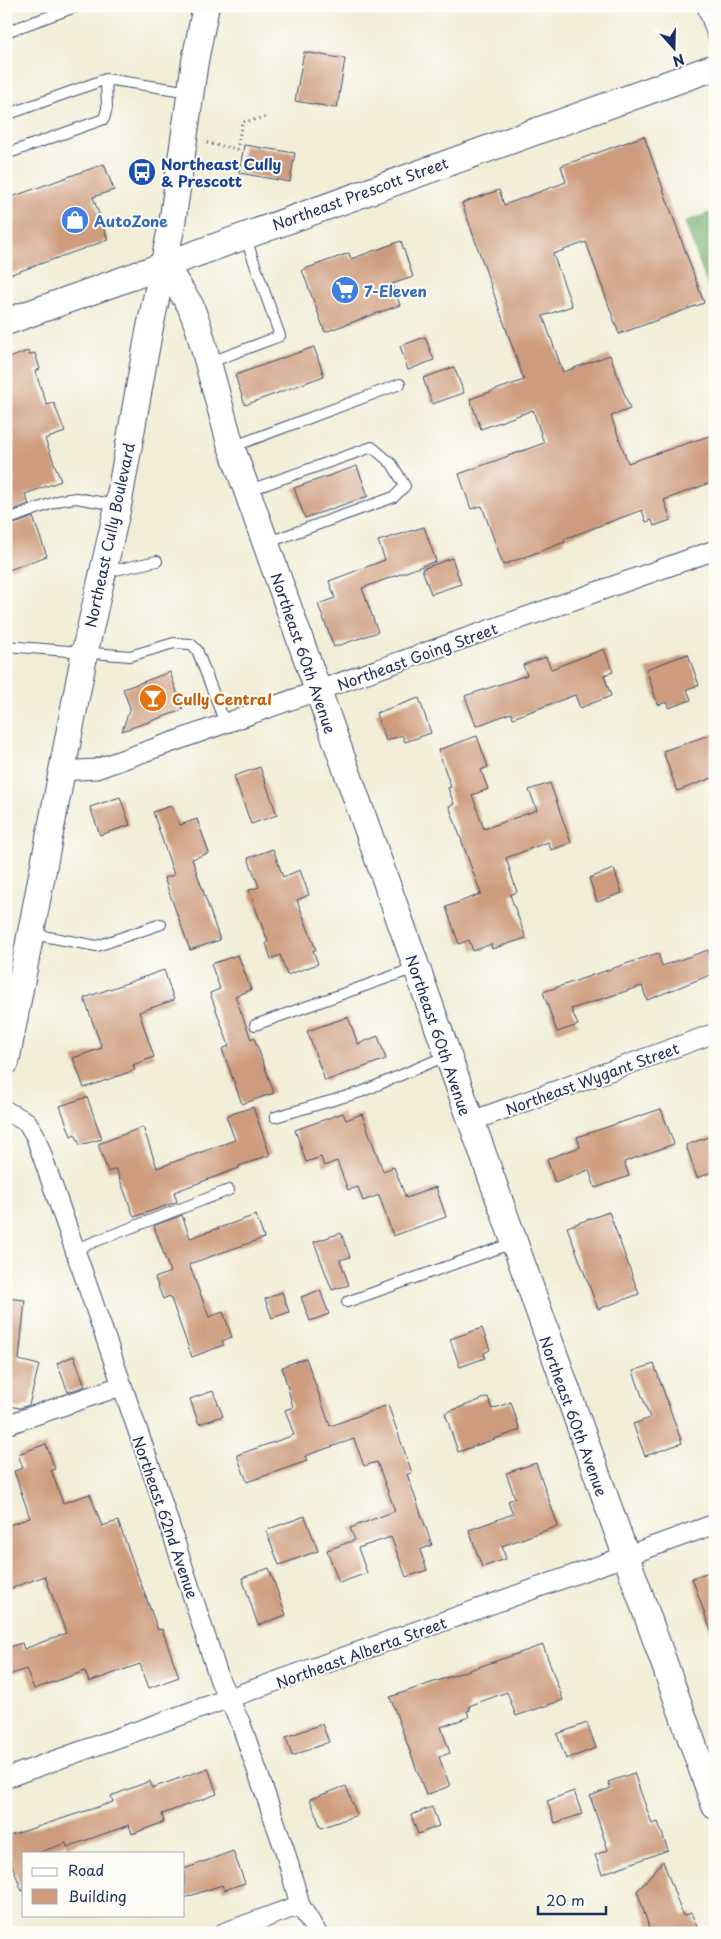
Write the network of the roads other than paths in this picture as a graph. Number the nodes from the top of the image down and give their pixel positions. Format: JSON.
{"nodes":[{"id":1,"x":78,"y":6,"type":"edge"},
{"id":2,"x":206,"y":6,"type":"edge"},
{"id":3,"x":702,"y":6,"type":"edge"},
{"id":4,"x":6,"y":32,"type":"edge"},
{"id":5,"x":715,"y":42,"type":"edge"},
{"id":6,"x":715,"y":67,"type":"edge"},
{"id":7,"x":106,"y":79,"type":"junction"},
{"id":8,"x":191,"y":92,"type":"junction"},
{"id":9,"x":6,"y":115,"type":"edge"},
{"id":10,"x":6,"y":154,"type":"edge"},
{"id":11,"x":244,"y":235,"type":"junction"},
{"id":12,"x":164,"y":264,"type":"junction"},
{"id":13,"x":6,"y":322,"type":"edge"},
{"id":14,"x":208,"y":363,"type":"junction"},
{"id":15,"x":400,"y":384,"type":"dead end"},
{"id":16,"x":231,"y":447,"type":"junction"},
{"id":17,"x":246,"y":491,"type":"junction"},
{"id":18,"x":118,"y":506,"type":"junction"},
{"id":19,"x":6,"y":520,"type":"edge"},
{"id":20,"x":265,"y":543,"type":"junction"},
{"id":21,"x":715,"y":550,"type":"edge"},
{"id":22,"x":157,"y":562,"type":"dead end"},
{"id":23,"x":102,"y":573,"type":"junction"},
{"id":24,"x":6,"y":646,"type":"edge"},
{"id":25,"x":84,"y":652,"type":"junction"},
{"id":26,"x":317,"y":692,"type":"junction"},
{"id":27,"x":225,"y":723,"type":"junction"},
{"id":28,"x":61,"y":772,"type":"junction"},
{"id":29,"x":161,"y":924,"type":"dead end"},
{"id":30,"x":30,"y":934,"type":"junction"},
{"id":31,"x":415,"y":968,"type":"junction"},
{"id":32,"x":11,"y":1008,"type":"edge"},
{"id":33,"x":255,"y":1025,"type":"dead end"},
{"id":34,"x":715,"y":1034,"type":"edge"},
{"id":35,"x":446,"y":1056,"type":"junction"},
{"id":36,"x":6,"y":1062,"type":"edge"},
{"id":37,"x":6,"y":1111,"type":"edge"},
{"id":38,"x":275,"y":1117,"type":"dead end"},
{"id":39,"x":469,"y":1122,"type":"junction"},
{"id":40,"x":229,"y":1190,"type":"dead end"},
{"id":41,"x":513,"y":1243,"type":"junction"},
{"id":42,"x":73,"y":1250,"type":"junction"},
{"id":43,"x":347,"y":1302,"type":"dead end"},
{"id":44,"x":121,"y":1386,"type":"junction"},
{"id":45,"x":6,"y":1425,"type":"edge"},
{"id":46,"x":715,"y":1524,"type":"edge"},
{"id":47,"x":624,"y":1557,"type":"junction"},
{"id":48,"x":229,"y":1699,"type":"junction"},
{"id":49,"x":6,"y":1778,"type":"edge"},
{"id":50,"x":715,"y":1806,"type":"edge"},
{"id":51,"x":300,"y":1905,"type":"junction"},
{"id":52,"x":223,"y":1933,"type":"edge"},
{"id":53,"x":317,"y":1933,"type":"edge"}],
"edges":[{"from":1,"to":4,"type":"lane"},
{"from":2,"to":8,"type":"street","name":"Northeast Cully Boulevard"},
{"from":3,"to":5,"type":"lane"},
{"from":6,"to":11,"type":"street","name":"Northeast Prescott Street"},
{"from":7,"to":8,"type":"lane"},
{"from":7,"to":9,"type":"lane"},
{"from":7,"to":10,"type":"lane"},
{"from":8,"to":12,"type":"street","name":"Northeast Cully Boulevard"},
{"from":11,"to":12,"type":"street","name":"Northeast Prescott Street"},
{"from":11,"to":14,"type":"lane"},
{"from":12,"to":13,"type":"street","name":"Northeast Prescott Street"},
{"from":12,"to":14,"type":"street","name":"Northeast 60th Avenue"},
{"from":12,"to":18,"type":"street","name":"Northeast Cully Boulevard"},
{"from":14,"to":16,"type":"street","name":"Northeast 60th Avenue"},
{"from":15,"to":16,"type":"lane"},
{"from":16,"to":17,"type":"street","name":"Northeast 60th Avenue"},
{"from":17,"to":20,"type":"street","name":"Northeast 60th Avenue"},
{"from":17,"to":20,"type":"lane"},
{"from":18,"to":19,"type":"lane"},
{"from":18,"to":23,"type":"street","name":"Northeast Cully Boulevard"},
{"from":20,"to":26,"type":"street","name":"Northeast 60th Avenue"},
{"from":21,"to":26,"type":"street","name":"Northeast Going Street"},
{"from":22,"to":23,"type":"lane"},
{"from":23,"to":25,"type":"street","name":"Northeast Cully Boulevard"},
{"from":24,"to":25,"type":"lane"},
{"from":25,"to":27,"type":"lane"},
{"from":25,"to":28,"type":"street","name":"Northeast Cully Boulevard"},
{"from":26,"to":27,"type":"street","name":"Northeast Going Street"},
{"from":26,"to":31,"type":"street","name":"Northeast 60th Avenue"},
{"from":27,"to":28,"type":"street","name":"Northeast Going Street"},
{"from":28,"to":30,"type":"street","name":"Northeast Cully Boulevard"},
{"from":29,"to":30,"type":"lane"},
{"from":30,"to":32,"type":"street","name":"Northeast Cully Boulevard"},
{"from":31,"to":33,"type":"lane"},
{"from":31,"to":35,"type":"street","name":"Northeast 60th Avenue"},
{"from":32,"to":36,"type":"street","name":"Northeast Cully Boulevard"},
{"from":34,"to":39,"type":"street","name":"Northeast Wygant Street"},
{"from":35,"to":38,"type":"lane"},
{"from":35,"to":39,"type":"street","name":"Northeast 60th Avenue"},
{"from":37,"to":42,"type":"street","name":"Northeast 62nd Avenue"},
{"from":39,"to":41,"type":"street","name":"Northeast 60th Avenue"},
{"from":40,"to":42,"type":"lane"},
{"from":41,"to":43,"type":"lane"},
{"from":41,"to":47,"type":"street","name":"Northeast 60th Avenue"},
{"from":42,"to":44,"type":"street","name":"Northeast 62nd Avenue"},
{"from":44,"to":45,"type":"street"},
{"from":44,"to":48,"type":"street","name":"Northeast 62nd Avenue"},
{"from":46,"to":47,"type":"street","name":"Northeast Alberta Street"},
{"from":47,"to":48,"type":"street","name":"Northeast Alberta Street"},
{"from":47,"to":50,"type":"street","name":"Northeast 60th Avenue"},
{"from":48,"to":49,"type":"street","name":"Northeast Alberta Street"},
{"from":48,"to":51,"type":"street","name":"Northeast 62nd Avenue"},
{"from":51,"to":52,"type":"street"},
{"from":51,"to":53,"type":"street","name":"Northeast 62nd Avenue"}]}
